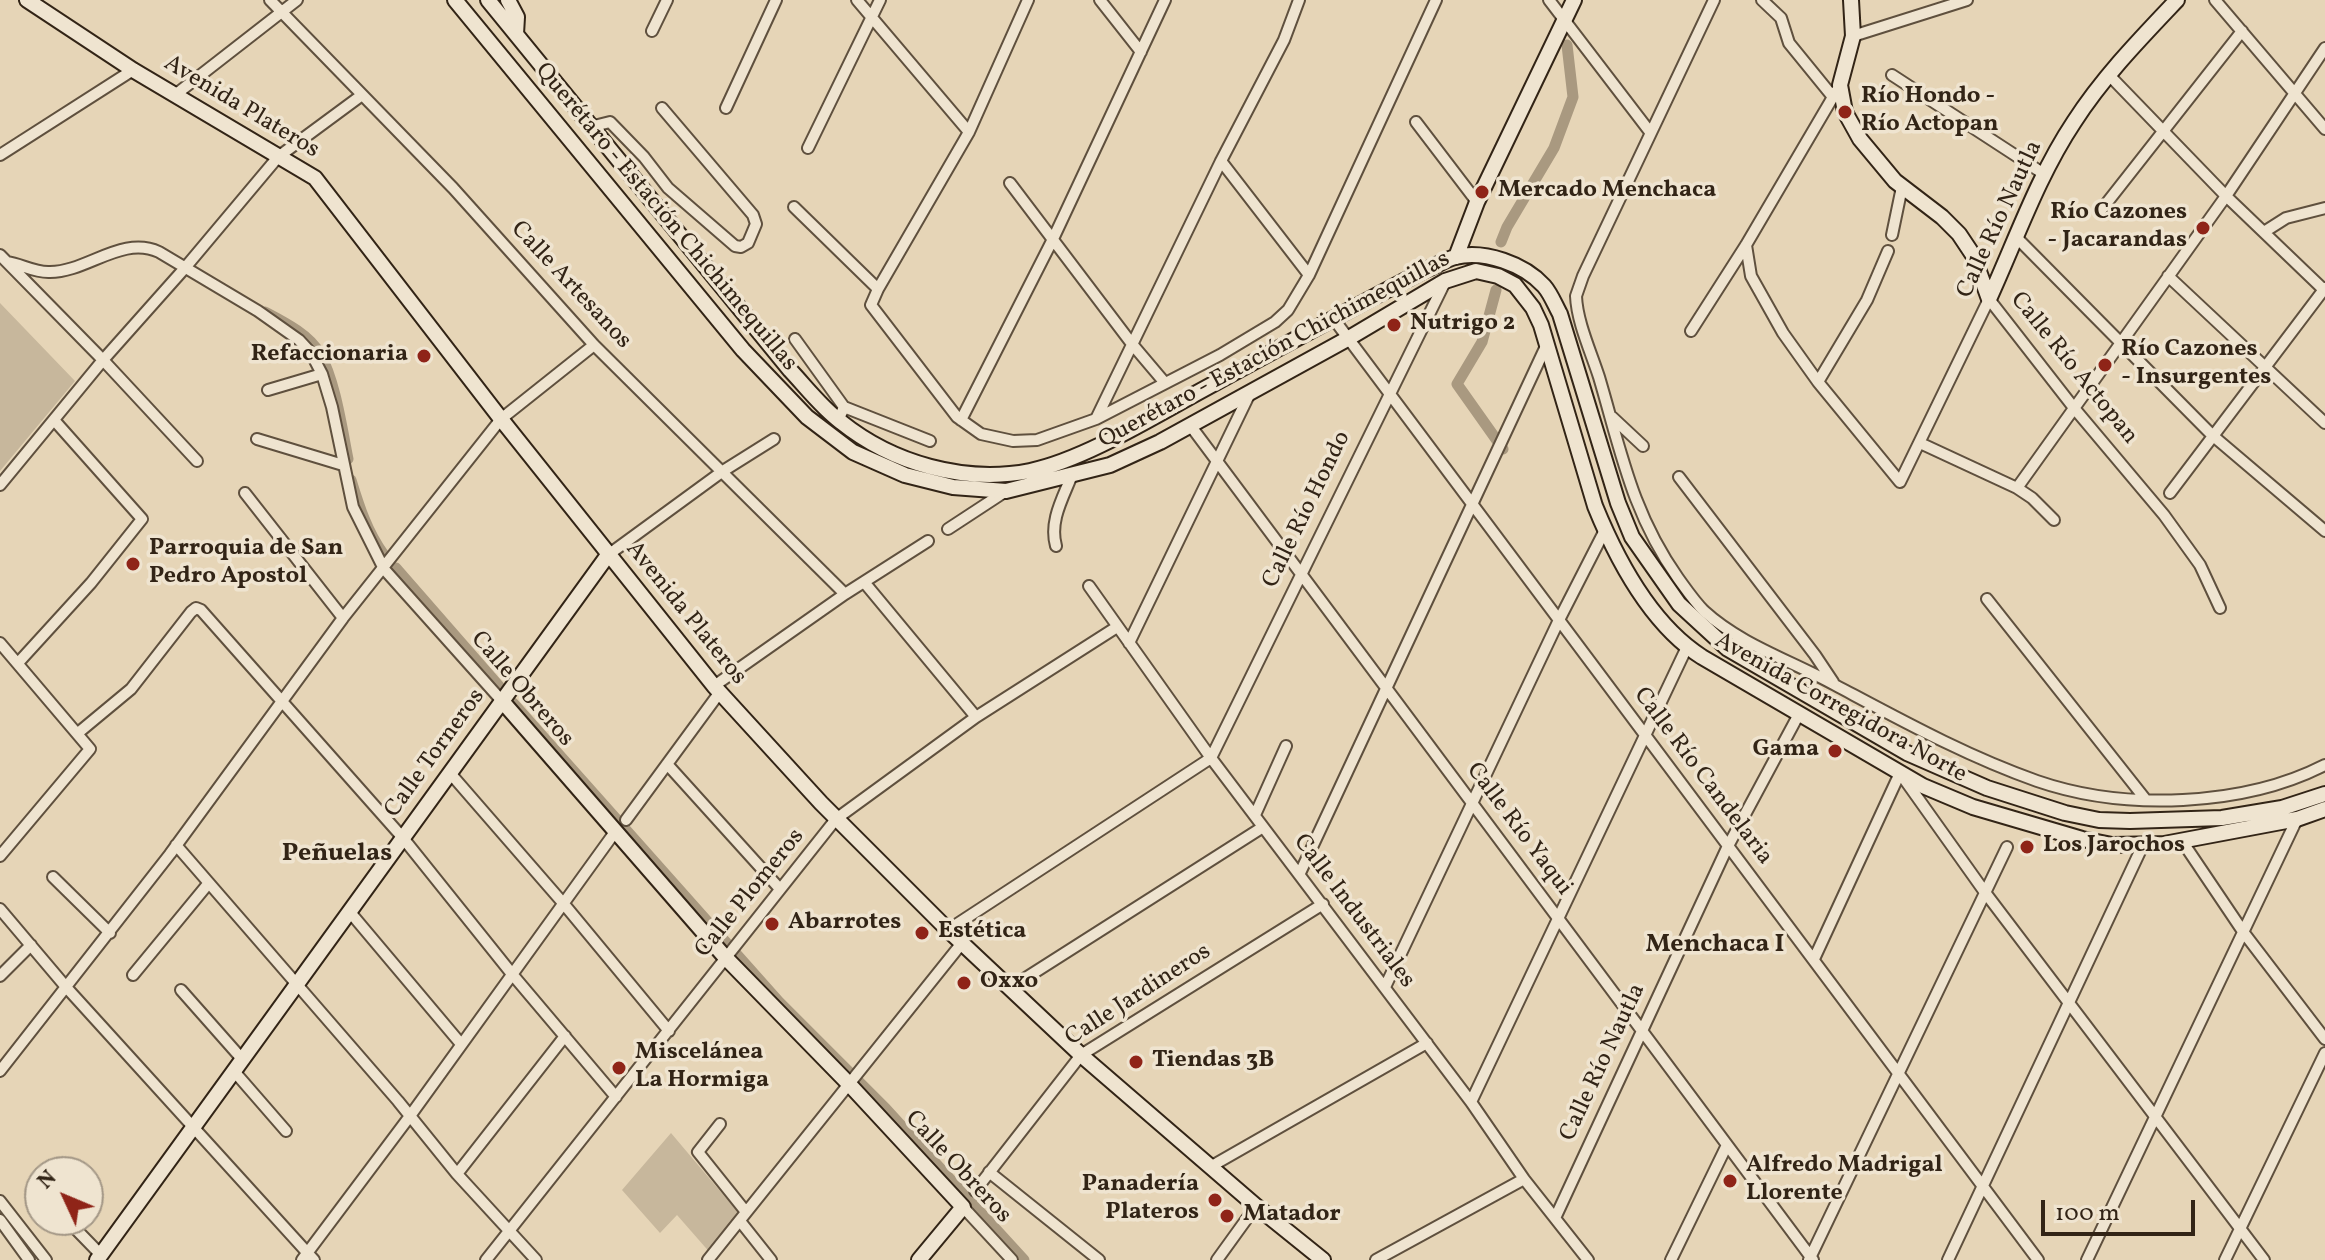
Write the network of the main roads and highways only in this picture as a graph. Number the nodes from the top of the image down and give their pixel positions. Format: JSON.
{"nodes":[{"id":1,"x":27,"y":0,"type":"edge"},
{"id":2,"x":455,"y":0,"type":"edge"},
{"id":3,"x":488,"y":0,"type":"edge"},
{"id":4,"x":508,"y":0,"type":"edge"},
{"id":5,"x":1574,"y":0,"type":"edge"},
{"id":6,"x":1851,"y":0,"type":"edge"},
{"id":7,"x":2177,"y":0,"type":"edge"},
{"id":8,"x":480,"y":30,"type":"junction"},
{"id":9,"x":516,"y":34,"type":"junction"},
{"id":10,"x":1456,"y":257,"type":"junction"},
{"id":11,"x":1989,"y":299,"type":"joint"},
{"id":12,"x":1595,"y":506,"type":"joint"},
{"id":13,"x":1620,"y":509,"type":"joint"},
{"id":14,"x":608,"y":555,"type":"junction"},
{"id":15,"x":502,"y":701,"type":"junction"},
{"id":16,"x":2325,"y":794,"type":"edge"},
{"id":17,"x":2325,"y":809,"type":"edge"},
{"id":18,"x":99,"y":1258,"type":"edge"},
{"id":19,"x":919,"y":1260,"type":"edge"},
{"id":20,"x":1323,"y":1260,"type":"edge"}],
"edges":[{"from":1,"to":14,"type":"main road","name":"Avenida Plateros"},
{"from":2,"to":8,"type":"main road","name":"Querétaro - Estación Chichimequillas"},
{"from":3,"to":9,"type":"main road","name":"Querétaro - Estación Chichimequillas"},
{"from":4,"to":9,"type":"main road"},
{"from":5,"to":10,"type":"main road"},
{"from":6,"to":11,"type":"main road","name":"Calle Río Actopan"},
{"from":7,"to":11,"type":"main road","name":"Calle Río Nautla"},
{"from":8,"to":9,"type":"main road"},
{"from":8,"to":12,"type":"main road","name":"Querétaro - Estación Chichimequillas"},
{"from":9,"to":10,"type":"main road","name":"Querétaro - Estación Chichimequillas"},
{"from":10,"to":13,"type":"main road","name":"Querétaro - Estación Chichimequillas"},
{"from":12,"to":17,"type":"main road","name":"Avenida Corregidora Norte"},
{"from":13,"to":16,"type":"main road","name":"Avenida Corregidora Norte"},
{"from":14,"to":15,"type":"main road","name":"Calle Torneros"},
{"from":14,"to":20,"type":"main road","name":"Avenida Plateros"},
{"from":15,"to":18,"type":"main road","name":"Calle Torneros"},
{"from":15,"to":19,"type":"main road","name":"Calle Obreros"}]}
